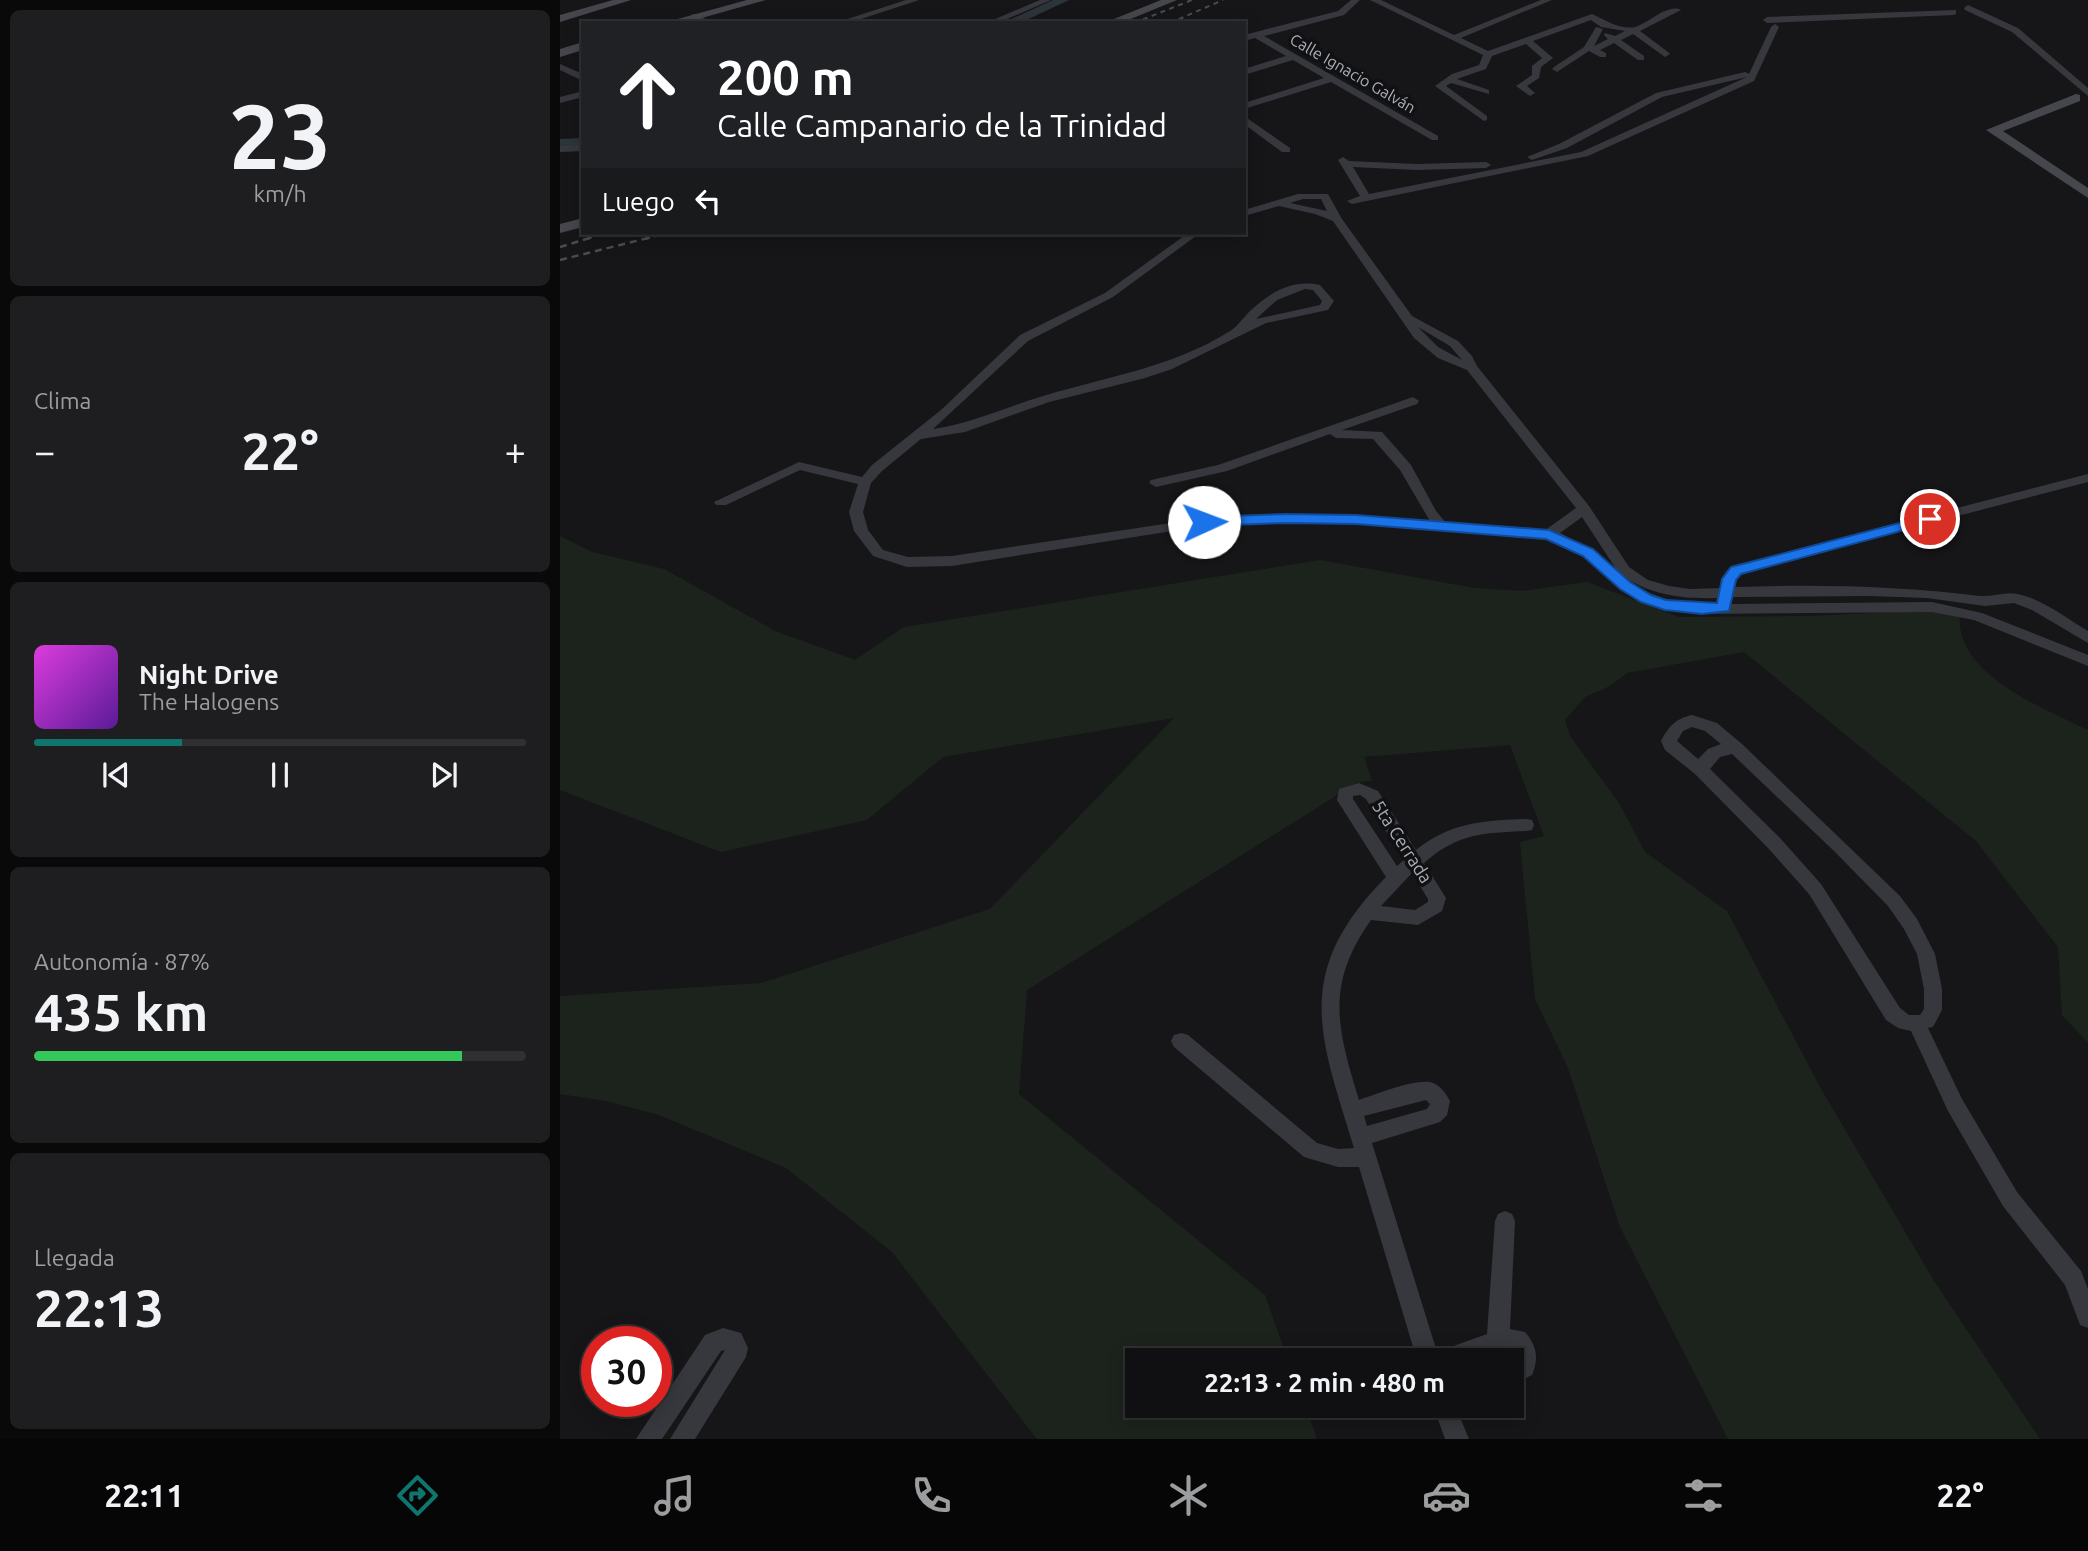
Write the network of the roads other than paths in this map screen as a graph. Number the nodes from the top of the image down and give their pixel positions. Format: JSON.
{"nodes":[{"id":1,"x":613,"y":0,"type":"edge"},
{"id":2,"x":625,"y":0,"type":"edge"},
{"id":3,"x":760,"y":0,"type":"edge"},
{"id":4,"x":915,"y":0,"type":"edge"},
{"id":5,"x":1019,"y":0,"type":"edge"},
{"id":6,"x":1047,"y":0,"type":"edge"},
{"id":7,"x":1171,"y":0,"type":"edge"},
{"id":8,"x":1356,"y":0,"type":"edge"},
{"id":9,"x":1374,"y":0,"type":"edge"},
{"id":10,"x":1548,"y":0,"type":"edge"},
{"id":11,"x":893,"y":2,"type":"dead end"},
{"id":12,"x":1031,"y":6,"type":"junction"},
{"id":13,"x":1677,"y":10,"type":"dead end"},
{"id":14,"x":1623,"y":15,"type":"dead end"},
{"id":15,"x":695,"y":16,"type":"junction"},
{"id":16,"x":560,"y":17,"type":"edge"},
{"id":17,"x":859,"y":20,"type":"edge"},
{"id":18,"x":676,"y":21,"type":"edge"},
{"id":19,"x":704,"y":21,"type":"edge"},
{"id":20,"x":831,"y":21,"type":"edge"},
{"id":21,"x":995,"y":21,"type":"edge"},
{"id":22,"x":1115,"y":21,"type":"edge"},
{"id":23,"x":1600,"y":27,"type":"junction"},
{"id":24,"x":1633,"y":30,"type":"junction"},
{"id":25,"x":1256,"y":35,"type":"junction"},
{"id":26,"x":1246,"y":38,"type":"edge"},
{"id":27,"x":1453,"y":38,"type":"junction"},
{"id":28,"x":1615,"y":39,"type":"junction"},
{"id":29,"x":1528,"y":41,"type":"junction"},
{"id":30,"x":581,"y":47,"type":"edge"},
{"id":31,"x":560,"y":53,"type":"edge"},
{"id":32,"x":1488,"y":54,"type":"junction"},
{"id":33,"x":1665,"y":54,"type":"dead end"},
{"id":34,"x":1602,"y":55,"type":"dead end"},
{"id":35,"x":1293,"y":57,"type":"junction"},
{"id":36,"x":1641,"y":58,"type":"dead end"},
{"id":37,"x":560,"y":67,"type":"edge"},
{"id":38,"x":1557,"y":69,"type":"dead end"},
{"id":39,"x":1246,"y":71,"type":"edge"},
{"id":40,"x":1756,"y":72,"type":"junction"},
{"id":41,"x":581,"y":77,"type":"edge"},
{"id":42,"x":1333,"y":78,"type":"junction"},
{"id":43,"x":1449,"y":79,"type":"junction"},
{"id":44,"x":1722,"y":80,"type":"junction"},
{"id":45,"x":1735,"y":87,"type":"junction"},
{"id":46,"x":1486,"y":92,"type":"dead end"},
{"id":47,"x":1530,"y":93,"type":"dead end"},
{"id":48,"x":581,"y":97,"type":"edge"},
{"id":49,"x":2083,"y":99,"type":"edge"},
{"id":50,"x":560,"y":102,"type":"edge"},
{"id":51,"x":1246,"y":105,"type":"edge"},
{"id":52,"x":1484,"y":118,"type":"dead end"},
{"id":53,"x":1246,"y":120,"type":"edge"},
{"id":54,"x":1435,"y":138,"type":"dead end"},
{"id":55,"x":581,"y":148,"type":"edge"},
{"id":56,"x":560,"y":149,"type":"edge"},
{"id":57,"x":1286,"y":150,"type":"dead end"},
{"id":58,"x":1523,"y":163,"type":"junction"},
{"id":59,"x":1505,"y":167,"type":"junction"},
{"id":60,"x":2088,"y":194,"type":"edge"},
{"id":61,"x":1366,"y":198,"type":"junction"},
{"id":62,"x":1352,"y":201,"type":"dead end"},
{"id":63,"x":1274,"y":204,"type":"junction"},
{"id":64,"x":1246,"y":212,"type":"edge"},
{"id":65,"x":1337,"y":219,"type":"junction"},
{"id":66,"x":581,"y":223,"type":"edge"},
{"id":67,"x":560,"y":229,"type":"edge"},
{"id":68,"x":1192,"y":235,"type":"edge"},
{"id":69,"x":1239,"y":330,"type":"junction"},
{"id":70,"x":1413,"y":401,"type":"dead end"},
{"id":71,"x":1392,"y":408,"type":"junction"},
{"id":72,"x":1377,"y":435,"type":"junction"},
{"id":73,"x":919,"y":436,"type":"junction"},
{"id":74,"x":1316,"y":436,"type":"junction"},
{"id":75,"x":2088,"y":478,"type":"edge"},
{"id":76,"x":865,"y":482,"type":"junction"},
{"id":77,"x":1156,"y":483,"type":"dead end"},
{"id":78,"x":1422,"y":499,"type":"junction"},
{"id":79,"x":720,"y":502,"type":"dead end"},
{"id":80,"x":1584,"y":509,"type":"junction"},
{"id":81,"x":1404,"y":524,"type":"junction"},
{"id":82,"x":1442,"y":527,"type":"junction"},
{"id":83,"x":1549,"y":534,"type":"junction"},
{"id":84,"x":1870,"y":598,"type":"junction"},
{"id":85,"x":1725,"y":600,"type":"junction"},
{"id":86,"x":1985,"y":601,"type":"junction"},
{"id":87,"x":1977,"y":616,"type":"junction"},
{"id":88,"x":2088,"y":638,"type":"edge"},
{"id":89,"x":2088,"y":661,"type":"edge"},
{"id":90,"x":1736,"y":748,"type":"junction"},
{"id":91,"x":1701,"y":770,"type":"junction"},
{"id":92,"x":1526,"y":825,"type":"dead end"},
{"id":93,"x":1414,"y":861,"type":"junction"},
{"id":94,"x":1396,"y":880,"type":"junction"},
{"id":95,"x":1368,"y":912,"type":"junction"},
{"id":96,"x":1917,"y":1025,"type":"junction"},
{"id":97,"x":1181,"y":1041,"type":"dead end"},
{"id":98,"x":1351,"y":1111,"type":"junction"},
{"id":99,"x":1360,"y":1138,"type":"junction"},
{"id":100,"x":1366,"y":1157,"type":"junction"},
{"id":101,"x":1505,"y":1222,"type":"dead end"},
{"id":102,"x":2080,"y":1282,"type":"edge"},
{"id":103,"x":2088,"y":1317,"type":"edge"},
{"id":104,"x":1498,"y":1341,"type":"junction"},
{"id":105,"x":1424,"y":1348,"type":"edge"},
{"id":106,"x":1478,"y":1348,"type":"edge"},
{"id":107,"x":1524,"y":1348,"type":"edge"},
{"id":108,"x":1524,"y":1348,"type":"edge"},
{"id":109,"x":1524,"y":1367,"type":"edge"},
{"id":110,"x":1449,"y":1418,"type":"edge"},
{"id":111,"x":648,"y":1439,"type":"edge"},
{"id":112,"x":682,"y":1439,"type":"edge"},
{"id":113,"x":1457,"y":1439,"type":"edge"}],
"edges":[{"from":1,"to":16,"type":"street"},
{"from":2,"to":16,"type":"street"},
{"from":3,"to":15,"type":"street"},
{"from":4,"to":17,"type":"street"},
{"from":5,"to":12,"type":"street"},
{"from":6,"to":12,"type":"street"},
{"from":7,"to":22,"type":"street"},
{"from":8,"to":25,"type":"street"},
{"from":9,"to":27,"type":"street"},
{"from":10,"to":27,"type":"street"},
{"from":11,"to":20,"type":"street"},
{"from":12,"to":21,"type":"street"},
{"from":13,"to":24,"type":"street"},
{"from":14,"to":23,"type":"street"},
{"from":15,"to":18,"type":"street"},
{"from":15,"to":19,"type":"street"},
{"from":23,"to":24,"type":"street"},
{"from":23,"to":28,"type":"street"},
{"from":23,"to":29,"type":"street"},
{"from":23,"to":38,"type":"street"},
{"from":24,"to":28,"type":"street"},
{"from":24,"to":33,"type":"street"},
{"from":25,"to":26,"type":"street"},
{"from":25,"to":35,"type":"street","name":"Calle Ignacio Galván"},
{"from":27,"to":32,"type":"street"},
{"from":28,"to":34,"type":"street"},
{"from":28,"to":36,"type":"street"},
{"from":29,"to":32,"type":"street"},
{"from":29,"to":47,"type":"street"},
{"from":30,"to":31,"type":"street"},
{"from":32,"to":43,"type":"street"},
{"from":35,"to":39,"type":"street"},
{"from":35,"to":42,"type":"street","name":"Calle Ignacio Galván"},
{"from":37,"to":41,"type":"street"},
{"from":40,"to":44,"type":"street"},
{"from":40,"to":45,"type":"street"},
{"from":40,"to":49,"type":"street"},
{"from":42,"to":51,"type":"street"},
{"from":42,"to":54,"type":"street","name":"Calle Ignacio Galván"},
{"from":43,"to":46,"type":"street"},
{"from":43,"to":52,"type":"street"},
{"from":44,"to":45,"type":"street"},
{"from":44,"to":58,"type":"street"},
{"from":45,"to":58,"type":"street"},
{"from":48,"to":50,"type":"street"},
{"from":49,"to":60,"type":"street"},
{"from":53,"to":57,"type":"street"},
{"from":55,"to":56,"type":"street"},
{"from":58,"to":59,"type":"street"},
{"from":59,"to":61,"type":"street"},
{"from":59,"to":61,"type":"street"},
{"from":61,"to":62,"type":"street"},
{"from":63,"to":64,"type":"street"},
{"from":63,"to":65,"type":"street"},
{"from":63,"to":65,"type":"street"},
{"from":65,"to":80,"type":"street"},
{"from":66,"to":67,"type":"street"},
{"from":68,"to":73,"type":"street"},
{"from":69,"to":69,"type":"street"},
{"from":69,"to":73,"type":"street"},
{"from":70,"to":71,"type":"street"},
{"from":71,"to":72,"type":"street"},
{"from":71,"to":74,"type":"street"},
{"from":72,"to":74,"type":"street"},
{"from":72,"to":78,"type":"street"},
{"from":73,"to":76,"type":"street"},
{"from":74,"to":77,"type":"street"},
{"from":75,"to":85,"type":"street"},
{"from":76,"to":79,"type":"street"},
{"from":76,"to":81,"type":"street"},
{"from":78,"to":81,"type":"street"},
{"from":78,"to":82,"type":"street"},
{"from":80,"to":83,"type":"street"},
{"from":80,"to":85,"type":"street"},
{"from":81,"to":82,"type":"street"},
{"from":82,"to":83,"type":"street"},
{"from":83,"to":85,"type":"street"},
{"from":84,"to":85,"type":"street"},
{"from":84,"to":86,"type":"street"},
{"from":84,"to":87,"type":"street"},
{"from":86,"to":87,"type":"street"},
{"from":86,"to":88,"type":"street"},
{"from":87,"to":89,"type":"street"},
{"from":90,"to":91,"type":"street"},
{"from":90,"to":91,"type":"street"},
{"from":90,"to":96,"type":"street"},
{"from":91,"to":96,"type":"street"},
{"from":92,"to":93,"type":"street"},
{"from":93,"to":94,"type":"street"},
{"from":93,"to":94,"type":"street","name":"5ta Cerrada"},
{"from":93,"to":95,"type":"street","name":"5ta Cerrada"},
{"from":94,"to":95,"type":"street"},
{"from":95,"to":98,"type":"street"},
{"from":96,"to":102,"type":"street"},
{"from":97,"to":100,"type":"street"},
{"from":98,"to":99,"type":"street"},
{"from":98,"to":99,"type":"street"},
{"from":99,"to":100,"type":"street"},
{"from":100,"to":105,"type":"street"},
{"from":101,"to":104,"type":"street"},
{"from":102,"to":103,"type":"street"},
{"from":104,"to":106,"type":"street"},
{"from":104,"to":108,"type":"street"},
{"from":107,"to":109,"type":"street"},
{"from":110,"to":113,"type":"street"},
{"from":111,"to":112,"type":"street"}]}
